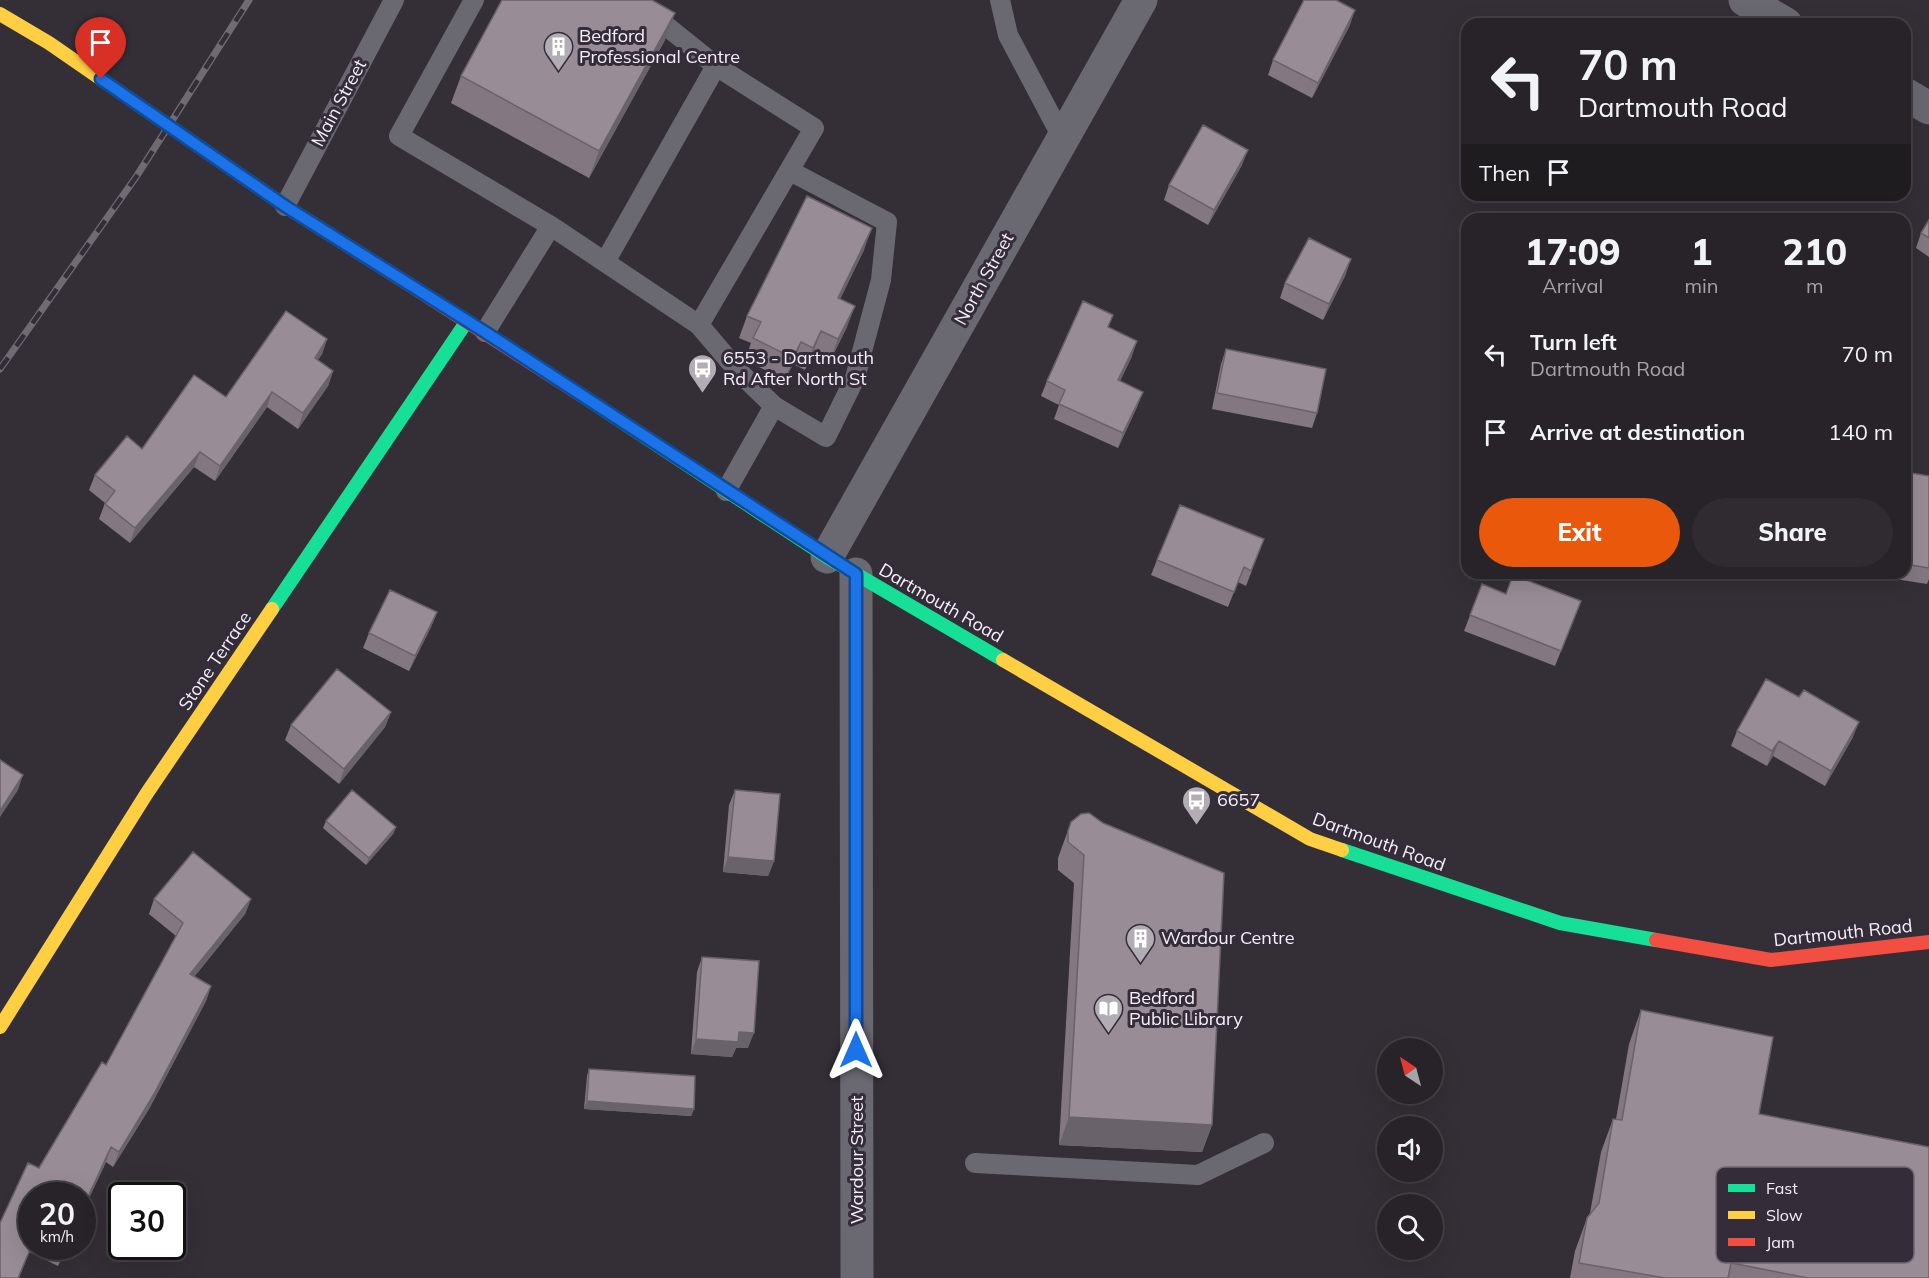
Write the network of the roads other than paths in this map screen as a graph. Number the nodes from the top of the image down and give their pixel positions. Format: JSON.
{"nodes":[{"id":1,"x":394,"y":0,"type":"edge"},
{"id":2,"x":474,"y":0,"type":"edge"},
{"id":3,"x":634,"y":0,"type":"edge"},
{"id":4,"x":1000,"y":0,"type":"edge"},
{"id":5,"x":1141,"y":0,"type":"edge"},
{"id":6,"x":1746,"y":0,"type":"edge"},
{"id":7,"x":0,"y":14,"type":"edge"},
{"id":8,"x":1776,"y":18,"type":"edge"},
{"id":9,"x":716,"y":66,"type":"junction"},
{"id":10,"x":1911,"y":98,"type":"edge"},
{"id":11,"x":1929,"y":108,"type":"edge"},
{"id":12,"x":1063,"y":139,"type":"junction"},
{"id":13,"x":790,"y":171,"type":"junction"},
{"id":14,"x":285,"y":206,"type":"junction"},
{"id":15,"x":551,"y":226,"type":"junction"},
{"id":16,"x":605,"y":262,"type":"junction"},
{"id":17,"x":467,"y":321,"type":"junction"},
{"id":18,"x":699,"y":325,"type":"junction"},
{"id":19,"x":485,"y":332,"type":"junction"},
{"id":20,"x":774,"y":406,"type":"junction"},
{"id":21,"x":726,"y":491,"type":"junction"},
{"id":22,"x":827,"y":557,"type":"junction"},
{"id":23,"x":856,"y":574,"type":"junction"},
{"id":24,"x":1929,"y":942,"type":"edge"},
{"id":25,"x":0,"y":1027,"type":"edge"},
{"id":26,"x":1264,"y":1143,"type":"dead end"},
{"id":27,"x":975,"y":1163,"type":"dead end"},
{"id":28,"x":857,"y":1278,"type":"edge"}],
"edges":[{"from":1,"to":14,"type":"lane","name":"Main Street"},
{"from":2,"to":15,"type":"lane"},
{"from":3,"to":9,"type":"lane"},
{"from":4,"to":12,"type":"lane"},
{"from":5,"to":12,"type":"street","name":"North Street"},
{"from":6,"to":8,"type":"street"},
{"from":7,"to":14,"type":"main road","name":"Dartmouth Road"},
{"from":9,"to":13,"type":"lane"},
{"from":9,"to":16,"type":"lane"},
{"from":10,"to":11,"type":"street"},
{"from":12,"to":22,"type":"street","name":"North Street"},
{"from":13,"to":18,"type":"lane"},
{"from":13,"to":20,"type":"lane"},
{"from":14,"to":17,"type":"main road","name":"Dartmouth Road"},
{"from":15,"to":16,"type":"lane"},
{"from":15,"to":19,"type":"lane"},
{"from":16,"to":18,"type":"lane"},
{"from":17,"to":19,"type":"main road","name":"Dartmouth Road"},
{"from":17,"to":25,"type":"main road","name":"Stone Terrace"},
{"from":18,"to":20,"type":"lane"},
{"from":19,"to":21,"type":"main road","name":"Dartmouth Road"},
{"from":20,"to":21,"type":"lane"},
{"from":21,"to":22,"type":"main road","name":"Dartmouth Road"},
{"from":22,"to":23,"type":"main road","name":"Dartmouth Road"},
{"from":23,"to":24,"type":"main road","name":"Dartmouth Road"},
{"from":23,"to":28,"type":"street","name":"Wardour Street"},
{"from":26,"to":27,"type":"lane"}]}
